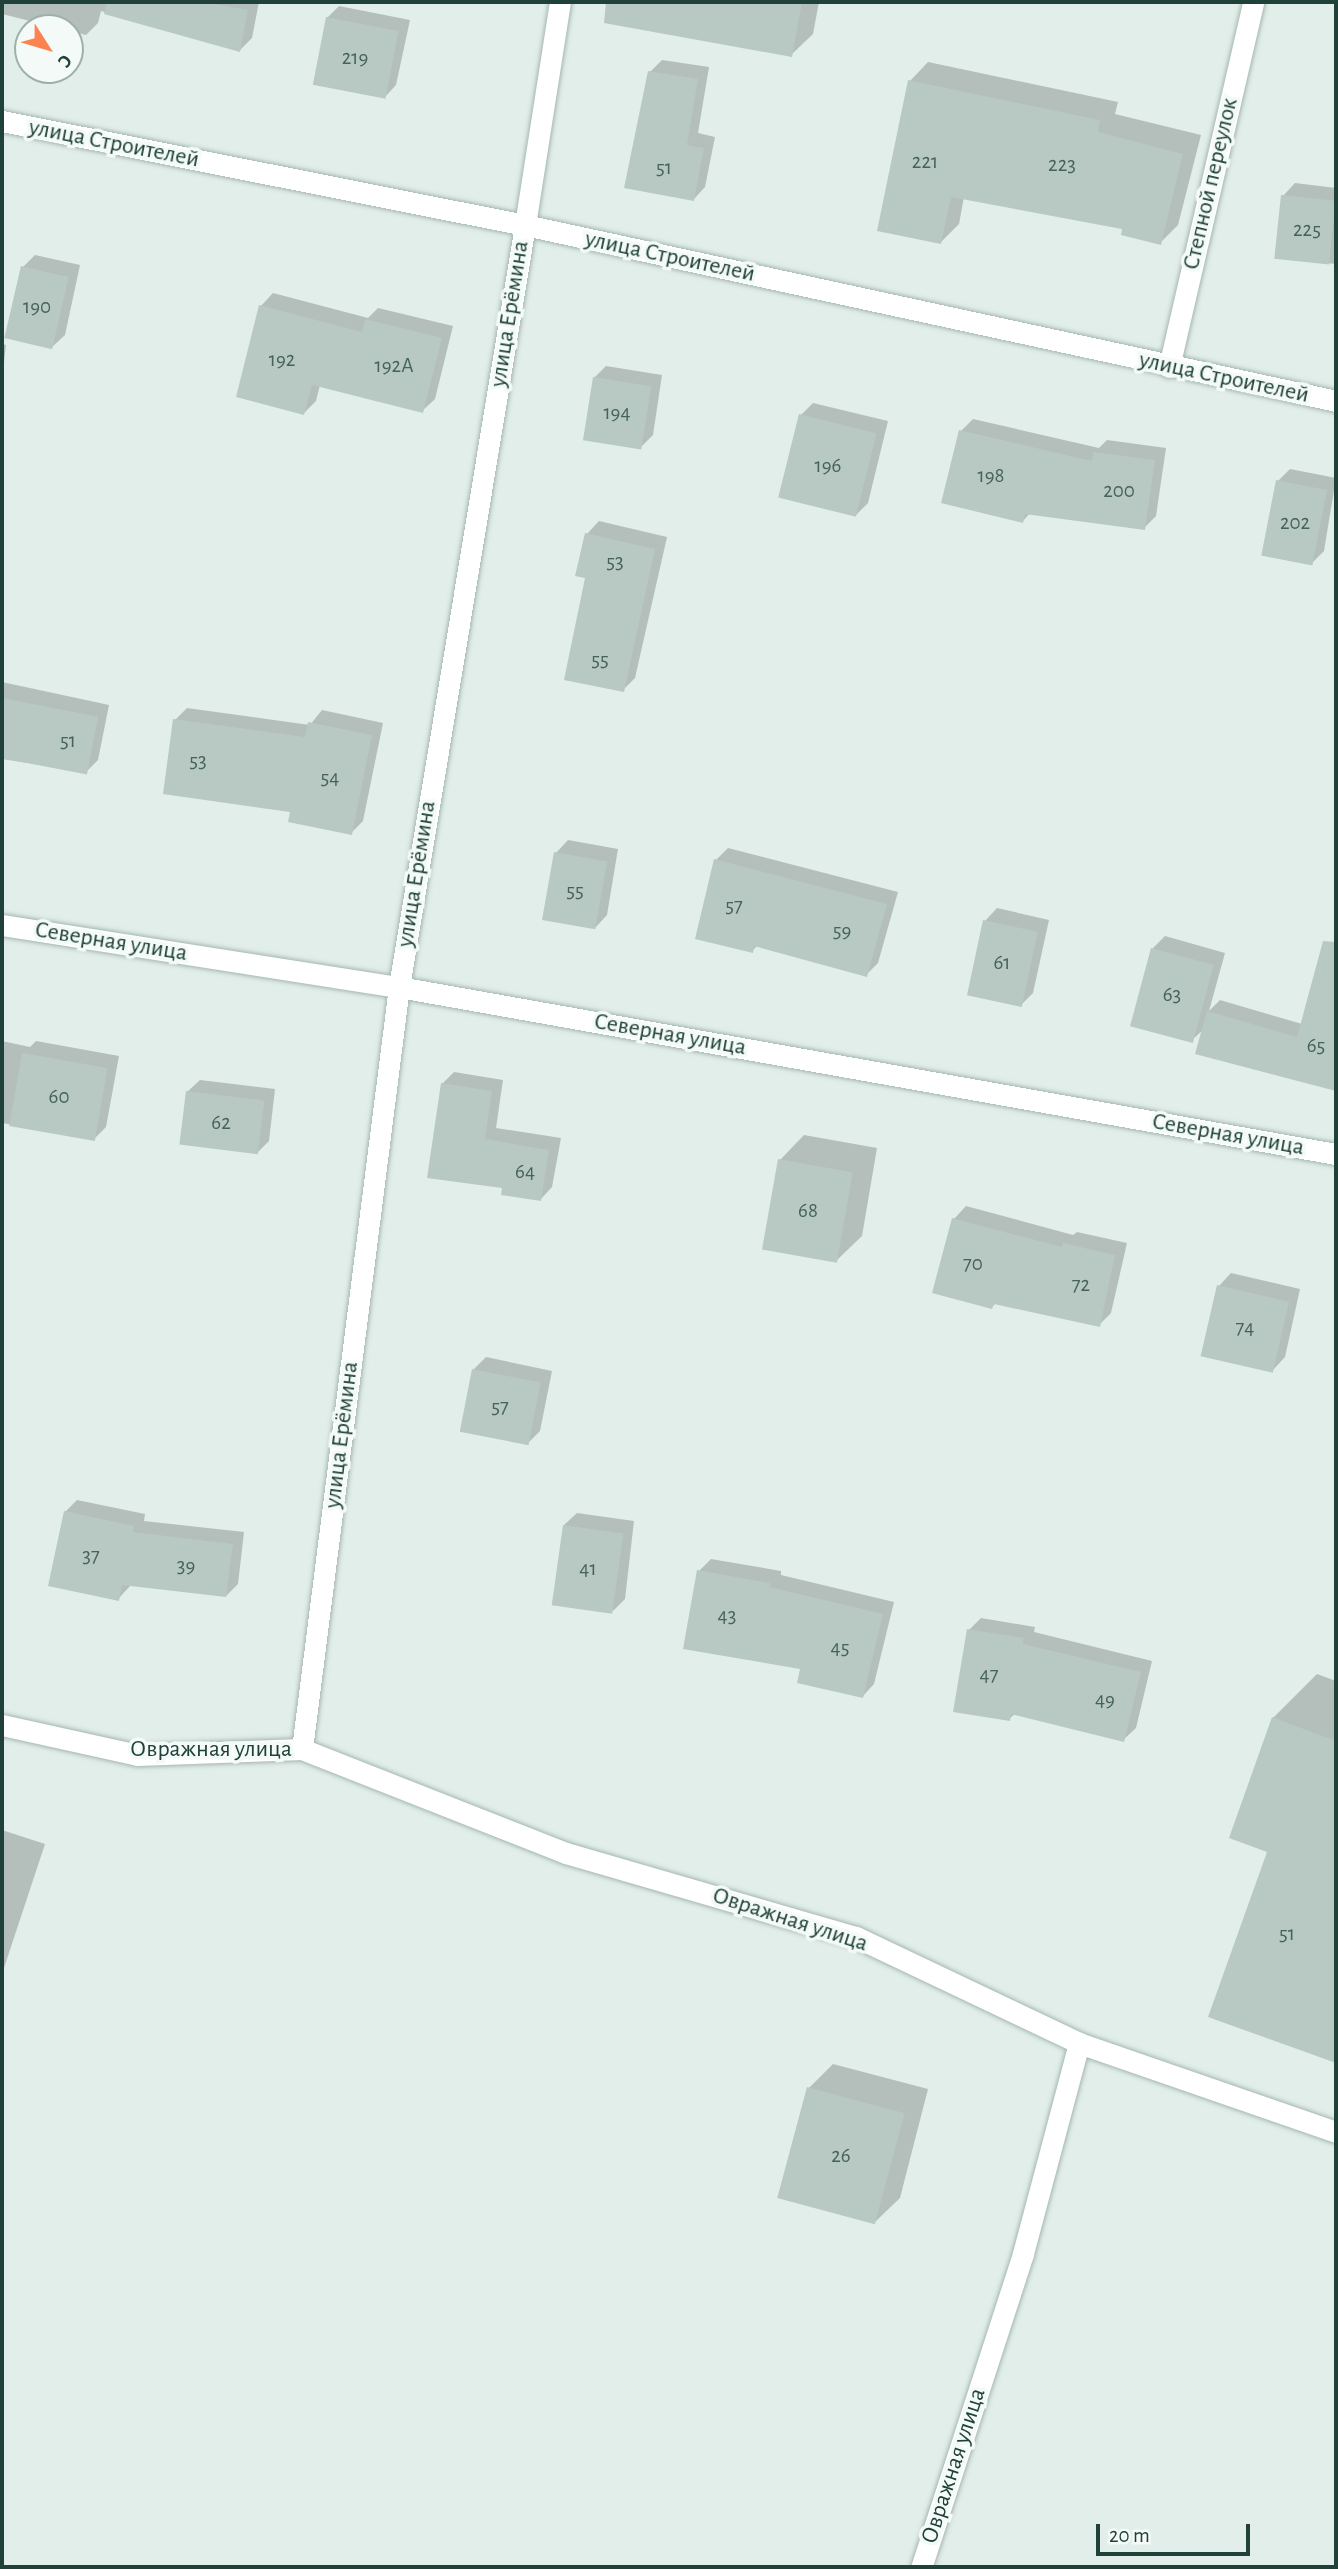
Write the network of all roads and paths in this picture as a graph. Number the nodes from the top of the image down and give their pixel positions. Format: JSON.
{"nodes":[{"id":1,"x":560,"y":2,"type":"edge"},
{"id":2,"x":1253,"y":2,"type":"edge"},
{"id":3,"x":2,"y":121,"type":"edge"},
{"id":4,"x":525,"y":225,"type":"junction"},
{"id":5,"x":1169,"y":367,"type":"junction"},
{"id":6,"x":1336,"y":401,"type":"edge"},
{"id":7,"x":2,"y":925,"type":"edge"},
{"id":8,"x":399,"y":986,"type":"junction"},
{"id":9,"x":1336,"y":1154,"type":"edge"},
{"id":10,"x":2,"y":1725,"type":"edge"},
{"id":11,"x":302,"y":1749,"type":"junction"},
{"id":12,"x":1079,"y":2043,"type":"junction"},
{"id":13,"x":1336,"y":2132,"type":"edge"},
{"id":14,"x":920,"y":2567,"type":"edge"}],
"edges":[{"from":1,"to":4,"type":"street","name":"улица Ерёмина"},
{"from":2,"to":5,"type":"street","name":"Степной переулок"},
{"from":3,"to":4,"type":"street","name":"улица Строителей"},
{"from":4,"to":5,"type":"street","name":"улица Строителей"},
{"from":4,"to":8,"type":"street","name":"улица Ерёмина"},
{"from":5,"to":6,"type":"street","name":"улица Строителей"},
{"from":7,"to":8,"type":"street","name":"Северная улица"},
{"from":8,"to":9,"type":"street","name":"Северная улица"},
{"from":8,"to":11,"type":"street","name":"улица Ерёмина"},
{"from":10,"to":11,"type":"street","name":"Овражная улица"},
{"from":11,"to":12,"type":"street","name":"Овражная улица"},
{"from":12,"to":13,"type":"street"},
{"from":12,"to":14,"type":"street","name":"Овражная улица"}]}
